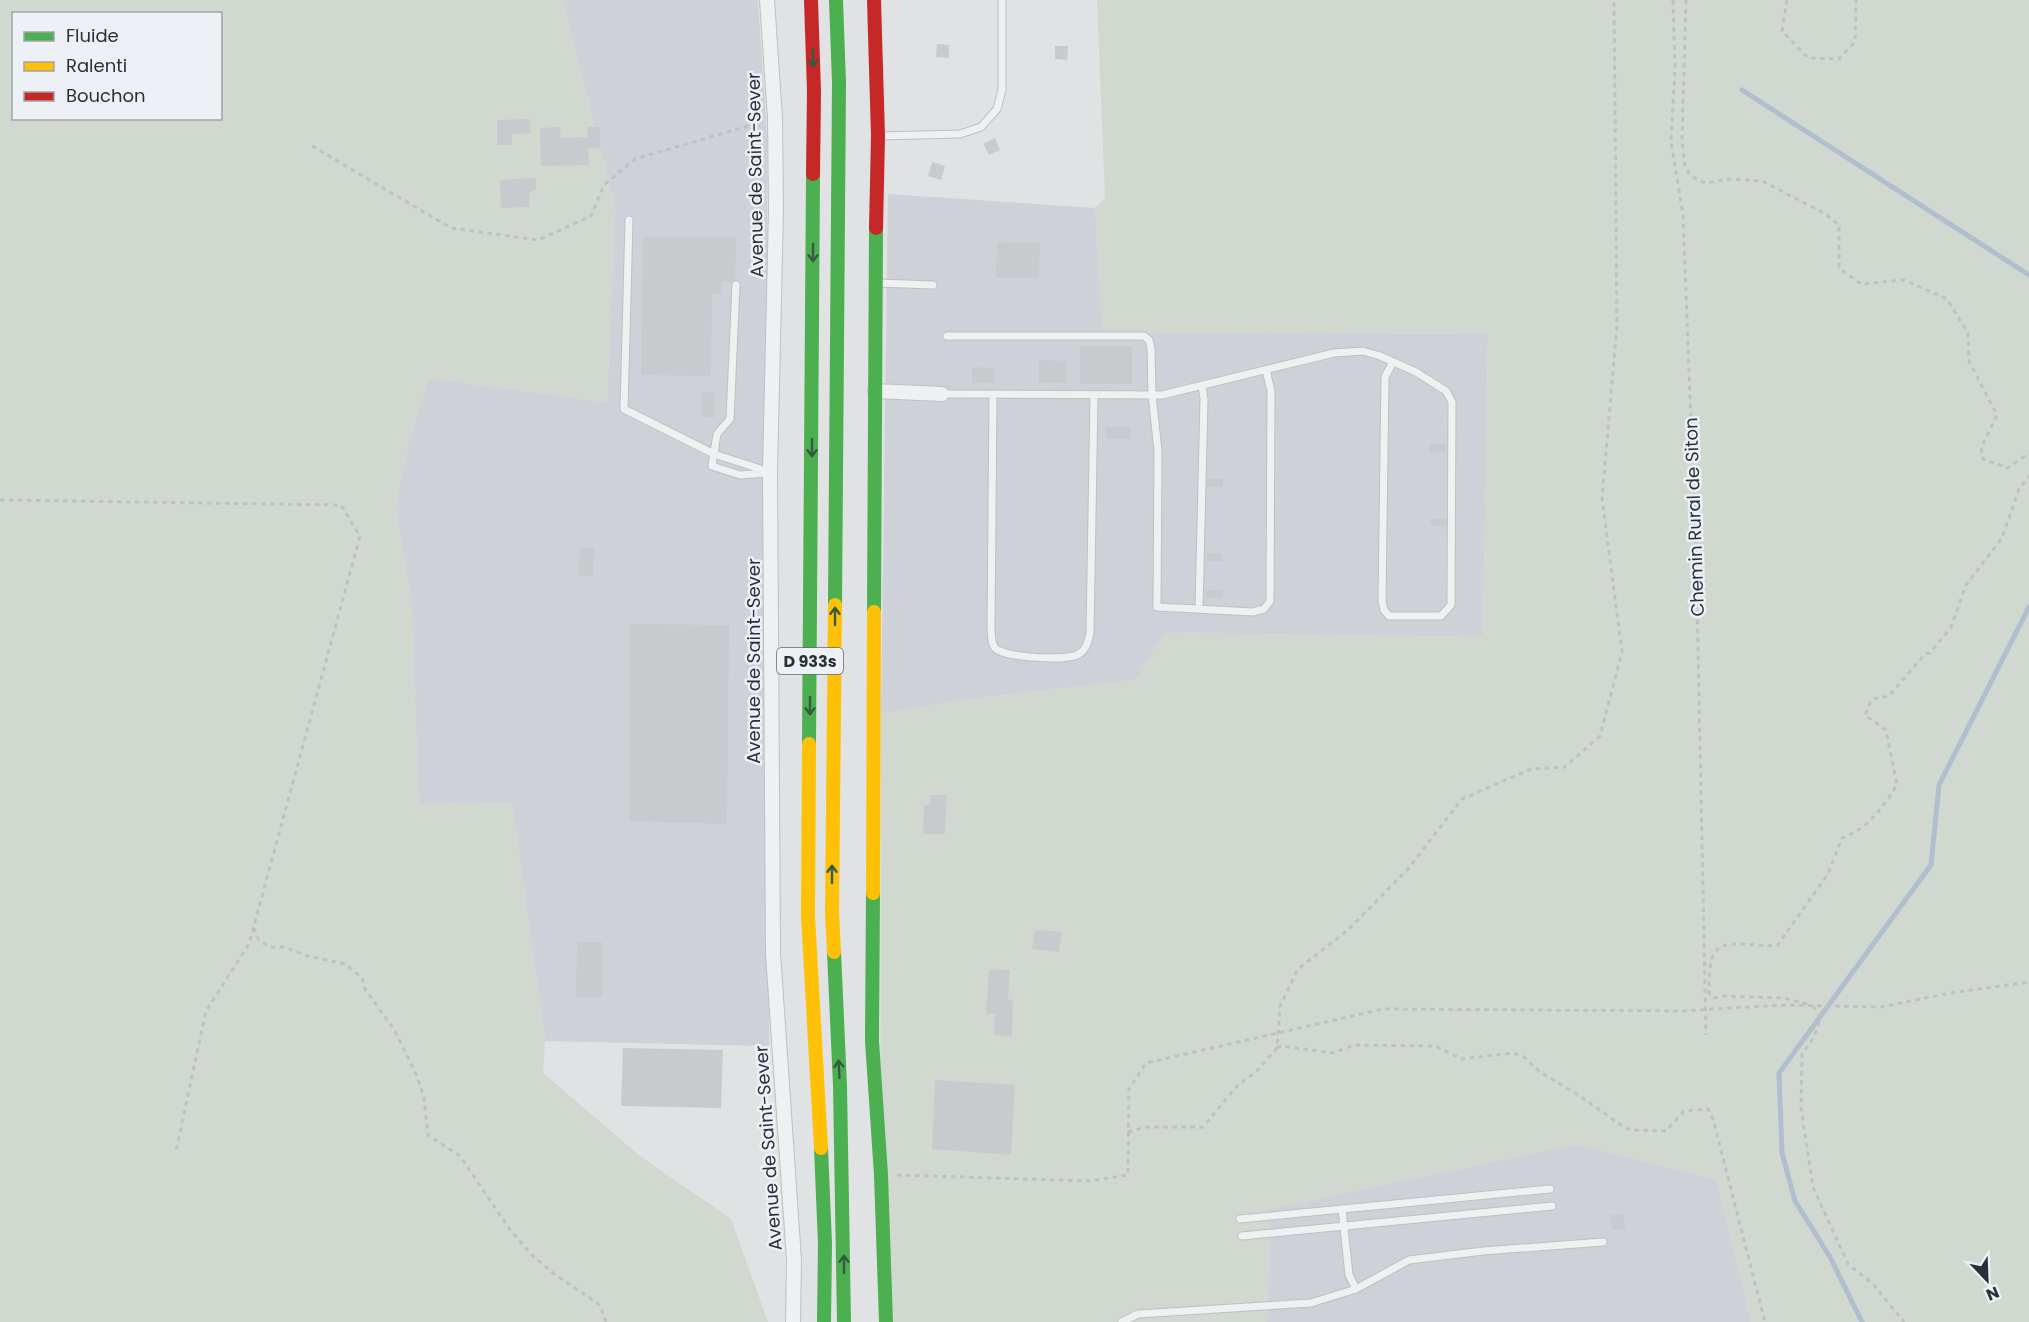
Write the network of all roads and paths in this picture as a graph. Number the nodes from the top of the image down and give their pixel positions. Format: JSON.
{"nodes":[{"id":1,"x":767,"y":0,"type":"edge"},
{"id":2,"x":811,"y":0,"type":"edge"},
{"id":3,"x":836,"y":0,"type":"edge"},
{"id":4,"x":874,"y":0,"type":"edge"},
{"id":5,"x":1002,"y":0,"type":"edge"},
{"id":6,"x":1614,"y":0,"type":"edge"},
{"id":7,"x":1673,"y":0,"type":"edge"},
{"id":8,"x":1686,"y":0,"type":"edge"},
{"id":9,"x":1788,"y":0,"type":"edge"},
{"id":10,"x":1856,"y":0,"type":"edge"},
{"id":11,"x":775,"y":118,"type":"junction"},
{"id":12,"x":878,"y":136,"type":"junction"},
{"id":13,"x":312,"y":147,"type":"dead end"},
{"id":14,"x":629,"y":220,"type":"dead end"},
{"id":15,"x":875,"y":283,"type":"junction"},
{"id":16,"x":736,"y":285,"type":"dead end"},
{"id":17,"x":933,"y":285,"type":"dead end"},
{"id":18,"x":947,"y":336,"type":"dead end"},
{"id":19,"x":1393,"y":362,"type":"junction"},
{"id":20,"x":1266,"y":370,"type":"junction"},
{"id":21,"x":1202,"y":386,"type":"junction"},
{"id":22,"x":874,"y":391,"type":"junction"},
{"id":23,"x":942,"y":394,"type":"joint"},
{"id":24,"x":993,"y":394,"type":"junction"},
{"id":25,"x":1094,"y":395,"type":"junction"},
{"id":26,"x":1152,"y":395,"type":"junction"},
{"id":27,"x":2029,"y":453,"type":"edge"},
{"id":28,"x":714,"y":454,"type":"junction"},
{"id":29,"x":770,"y":472,"type":"junction"},
{"id":30,"x":2029,"y":476,"type":"edge"},
{"id":31,"x":0,"y":500,"type":"edge"},
{"id":32,"x":1199,"y":609,"type":"junction"},
{"id":33,"x":254,"y":927,"type":"junction"},
{"id":34,"x":2029,"y":982,"type":"edge"},
{"id":35,"x":1813,"y":1006,"type":"junction"},
{"id":36,"x":1705,"y":1010,"type":"junction"},
{"id":37,"x":1279,"y":1032,"type":"junction"},
{"id":38,"x":1706,"y":1035,"type":"dead end"},
{"id":39,"x":1277,"y":1048,"type":"junction"},
{"id":40,"x":1128,"y":1132,"type":"junction"},
{"id":41,"x":176,"y":1151,"type":"dead end"},
{"id":42,"x":881,"y":1175,"type":"junction"},
{"id":43,"x":1550,"y":1189,"type":"dead end"},
{"id":44,"x":1552,"y":1206,"type":"dead end"},
{"id":45,"x":1342,"y":1209,"type":"junction"},
{"id":46,"x":1240,"y":1219,"type":"dead end"},
{"id":47,"x":1344,"y":1226,"type":"junction"},
{"id":48,"x":1242,"y":1236,"type":"dead end"},
{"id":49,"x":1603,"y":1242,"type":"dead end"},
{"id":50,"x":1356,"y":1289,"type":"junction"},
{"id":51,"x":606,"y":1322,"type":"edge"},
{"id":52,"x":793,"y":1322,"type":"edge"},
{"id":53,"x":824,"y":1322,"type":"edge"},
{"id":54,"x":844,"y":1322,"type":"edge"},
{"id":55,"x":886,"y":1322,"type":"edge"},
{"id":56,"x":1122,"y":1322,"type":"edge"},
{"id":57,"x":1765,"y":1322,"type":"edge"},
{"id":58,"x":1904,"y":1322,"type":"edge"}],
"edges":[{"from":1,"to":11,"type":"street","name":"Avenue de Saint-Sever"},
{"from":2,"to":53,"type":"main road","number":"D 933s","one_way":true},
{"from":54,"to":3,"type":"main road","number":"D 933s","one_way":true},
{"from":4,"to":12,"type":"main road"},
{"from":5,"to":12,"type":"lane"},
{"from":6,"to":37,"type":"path"},
{"from":7,"to":36,"type":"path","name":"Chemin Rural de Siton"},
{"from":8,"to":27,"type":"path"},
{"from":9,"to":10,"type":"path"},
{"from":11,"to":13,"type":"path"},
{"from":11,"to":29,"type":"street","name":"Avenue de Saint-Sever"},
{"from":12,"to":15,"type":"main road"},
{"from":14,"to":28,"type":"lane"},
{"from":15,"to":17,"type":"lane"},
{"from":15,"to":22,"type":"main road"},
{"from":16,"to":28,"type":"lane"},
{"from":18,"to":26,"type":"lane"},
{"from":19,"to":19,"type":"lane"},
{"from":19,"to":20,"type":"lane"},
{"from":20,"to":21,"type":"lane"},
{"from":20,"to":32,"type":"lane"},
{"from":21,"to":26,"type":"lane"},
{"from":21,"to":32,"type":"lane"},
{"from":22,"to":23,"type":"street"},
{"from":22,"to":42,"type":"main road"},
{"from":23,"to":24,"type":"lane"},
{"from":24,"to":25,"type":"lane"},
{"from":24,"to":25,"type":"lane"},
{"from":25,"to":26,"type":"lane"},
{"from":26,"to":32,"type":"lane"},
{"from":28,"to":29,"type":"lane"},
{"from":28,"to":29,"type":"lane"},
{"from":29,"to":52,"type":"street","name":"Avenue de Saint-Sever"},
{"from":30,"to":35,"type":"path"},
{"from":31,"to":33,"type":"path"},
{"from":33,"to":41,"type":"path"},
{"from":33,"to":51,"type":"path"},
{"from":34,"to":35,"type":"path"},
{"from":35,"to":36,"type":"path"},
{"from":35,"to":58,"type":"path"},
{"from":36,"to":37,"type":"path"},
{"from":36,"to":38,"type":"path","name":"Chemin Rural de Siton"},
{"from":37,"to":39,"type":"path"},
{"from":37,"to":40,"type":"path"},
{"from":39,"to":40,"type":"path"},
{"from":39,"to":57,"type":"path"},
{"from":40,"to":42,"type":"path"},
{"from":42,"to":55,"type":"main road"},
{"from":43,"to":45,"type":"lane"},
{"from":44,"to":47,"type":"lane"},
{"from":45,"to":46,"type":"lane"},
{"from":45,"to":47,"type":"lane"},
{"from":47,"to":48,"type":"lane"},
{"from":47,"to":50,"type":"lane"},
{"from":49,"to":50,"type":"lane"},
{"from":50,"to":56,"type":"lane"}]}
